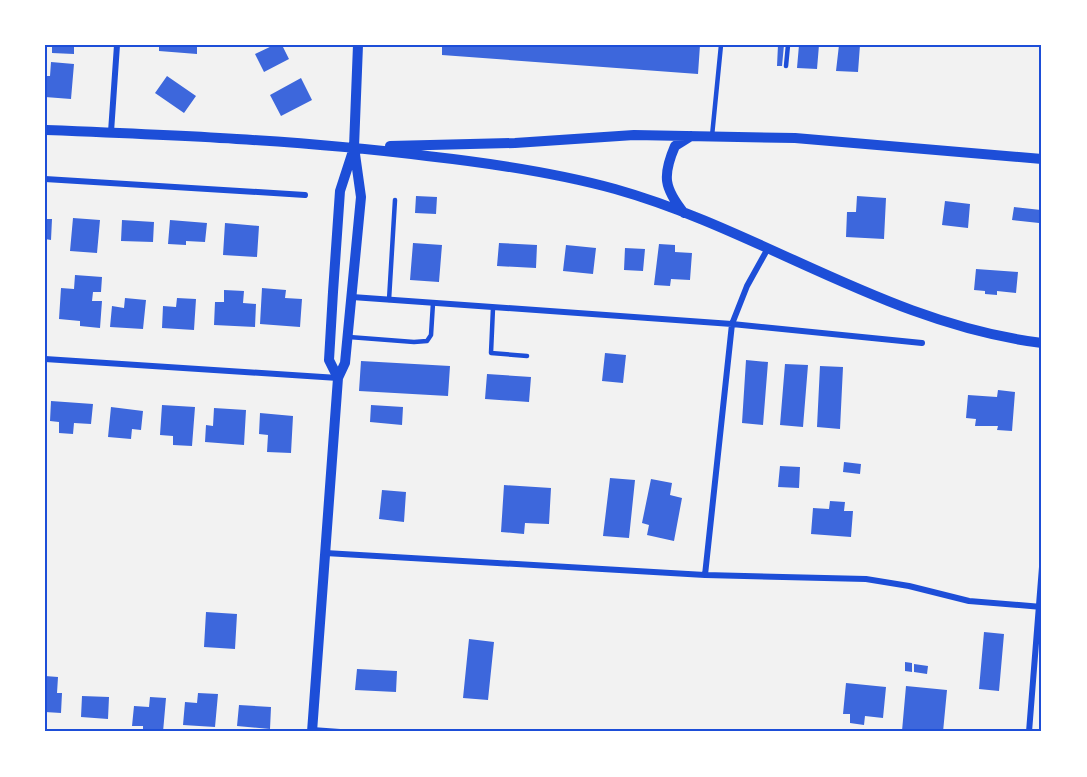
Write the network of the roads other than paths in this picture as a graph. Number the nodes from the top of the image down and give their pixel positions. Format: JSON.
{"nodes":[{"id":1,"x":117,"y":45,"type":"edge"},
{"id":2,"x":358,"y":45,"type":"edge"},
{"id":3,"x":721,"y":45,"type":"edge"},
{"id":4,"x":788,"y":45,"type":"edge"},
{"id":5,"x":786,"y":66,"type":"dead end"},
{"id":6,"x":45,"y":130,"type":"edge"},
{"id":7,"x":111,"y":132,"type":"junction"},
{"id":8,"x":692,"y":136,"type":"junction"},
{"id":9,"x":712,"y":136,"type":"junction"},
{"id":10,"x":354,"y":147,"type":"junction"},
{"id":11,"x":1042,"y":159,"type":"edge"},
{"id":12,"x":45,"y":179,"type":"edge"},
{"id":13,"x":305,"y":195,"type":"dead end"},
{"id":14,"x":395,"y":200,"type":"dead end"},
{"id":15,"x":684,"y":213,"type":"junction"},
{"id":16,"x":767,"y":250,"type":"junction"},
{"id":17,"x":352,"y":297,"type":"junction"},
{"id":18,"x":389,"y":300,"type":"junction"},
{"id":19,"x":433,"y":303,"type":"junction"},
{"id":20,"x":493,"y":308,"type":"junction"},
{"id":21,"x":732,"y":324,"type":"junction"},
{"id":22,"x":349,"y":337,"type":"junction"},
{"id":23,"x":1042,"y":343,"type":"edge"},
{"id":24,"x":922,"y":344,"type":"dead end"},
{"id":25,"x":527,"y":356,"type":"dead end"},
{"id":26,"x":45,"y":359,"type":"edge"},
{"id":27,"x":338,"y":378,"type":"junction"},
{"id":28,"x":325,"y":553,"type":"junction"},
{"id":29,"x":1042,"y":567,"type":"edge"},
{"id":30,"x":705,"y":575,"type":"junction"},
{"id":31,"x":1040,"y":607,"type":"edge"},
{"id":32,"x":312,"y":731,"type":"edge"},
{"id":33,"x":340,"y":732,"type":"edge"},
{"id":34,"x":1029,"y":732,"type":"edge"}],
"edges":[{"from":1,"to":7,"type":"street"},
{"from":2,"to":10,"type":"street"},
{"from":3,"to":9,"type":"lane"},
{"from":4,"to":5,"type":"lane"},
{"from":6,"to":7,"type":"street"},
{"from":7,"to":10,"type":"street"},
{"from":8,"to":9,"type":"street"},
{"from":8,"to":10,"type":"street"},
{"from":8,"to":15,"type":"street"},
{"from":9,"to":11,"type":"street"},
{"from":10,"to":15,"type":"street"},
{"from":10,"to":17,"type":"street"},
{"from":10,"to":27,"type":"street"},
{"from":12,"to":13,"type":"street"},
{"from":14,"to":18,"type":"lane"},
{"from":15,"to":16,"type":"street"},
{"from":16,"to":21,"type":"street"},
{"from":16,"to":23,"type":"street"},
{"from":17,"to":18,"type":"street"},
{"from":17,"to":22,"type":"street"},
{"from":18,"to":19,"type":"street"},
{"from":19,"to":20,"type":"street"},
{"from":19,"to":22,"type":"lane"},
{"from":20,"to":21,"type":"street"},
{"from":20,"to":25,"type":"lane"},
{"from":21,"to":24,"type":"street"},
{"from":21,"to":30,"type":"street"},
{"from":22,"to":27,"type":"street"},
{"from":26,"to":27,"type":"street"},
{"from":27,"to":28,"type":"street"},
{"from":28,"to":30,"type":"street"},
{"from":28,"to":32,"type":"street"},
{"from":29,"to":31,"type":"street"},
{"from":30,"to":31,"type":"street"},
{"from":31,"to":34,"type":"street"},
{"from":32,"to":33,"type":"street"}]}
